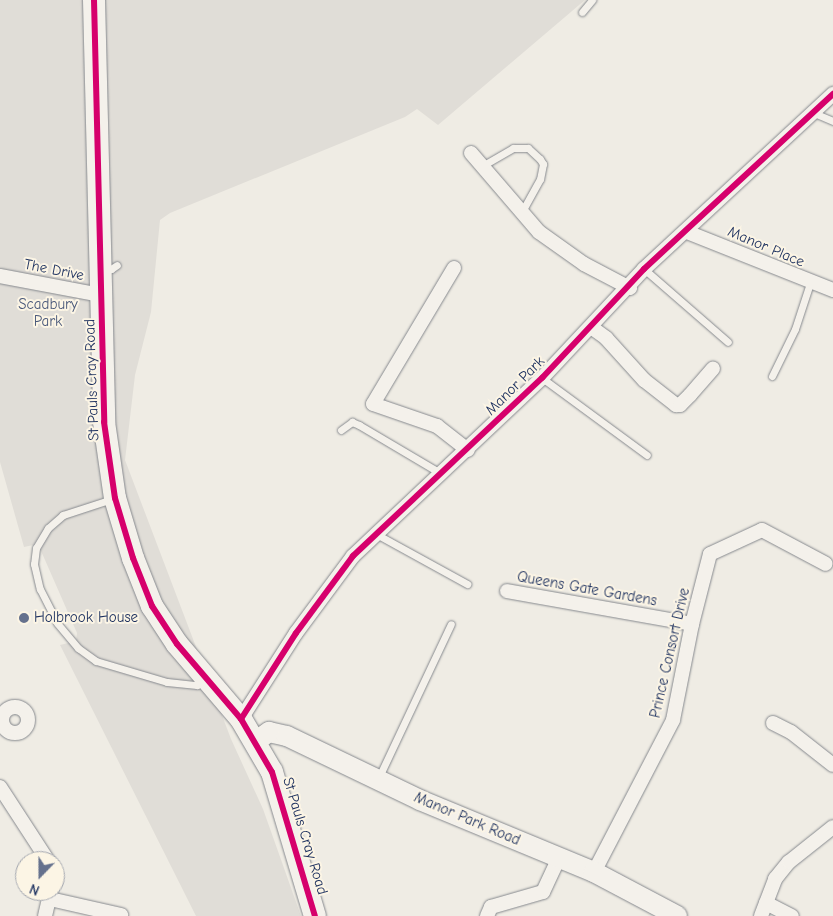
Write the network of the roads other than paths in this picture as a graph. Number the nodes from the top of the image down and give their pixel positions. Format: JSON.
{"nodes":[{"id":1,"x":94,"y":0,"type":"edge"},
{"id":2,"x":592,"y":0,"type":"edge"},
{"id":3,"x":582,"y":12,"type":"dead end"},
{"id":4,"x":833,"y":94,"type":"edge"},
{"id":5,"x":814,"y":113,"type":"junction"},
{"id":6,"x":833,"y":121,"type":"edge"},
{"id":7,"x":471,"y":153,"type":"dead end"},
{"id":8,"x":482,"y":166,"type":"junction"},
{"id":9,"x":520,"y":214,"type":"junction"},
{"id":10,"x":687,"y":232,"type":"junction"},
{"id":11,"x":454,"y":268,"type":"dead end"},
{"id":12,"x":644,"y":270,"type":"junction"},
{"id":13,"x":0,"y":276,"type":"edge"},
{"id":14,"x":810,"y":283,"type":"junction"},
{"id":15,"x":630,"y":288,"type":"junction"},
{"id":16,"x":833,"y":290,"type":"edge"},
{"id":17,"x":102,"y":295,"type":"junction"},
{"id":18,"x":591,"y":327,"type":"junction"},
{"id":19,"x":728,"y":342,"type":"dead end"},
{"id":20,"x":713,"y":369,"type":"dead end"},
{"id":21,"x":772,"y":376,"type":"dead end"},
{"id":22,"x":542,"y":378,"type":"junction"},
{"id":23,"x":341,"y":430,"type":"dead end"},
{"id":24,"x":468,"y":450,"type":"junction"},
{"id":25,"x":647,"y":455,"type":"dead end"},
{"id":26,"x":443,"y":474,"type":"junction"},
{"id":27,"x":115,"y":498,"type":"junction"},
{"id":28,"x":378,"y":535,"type":"junction"},
{"id":29,"x":826,"y":564,"type":"dead end"},
{"id":30,"x":467,"y":584,"type":"dead end"},
{"id":31,"x":507,"y":591,"type":"dead end"},
{"id":32,"x":451,"y":624,"type":"dead end"},
{"id":33,"x":692,"y":624,"type":"junction"},
{"id":34,"x":208,"y":681,"type":"junction"},
{"id":35,"x":241,"y":719,"type":"junction"},
{"id":36,"x":773,"y":724,"type":"dead end"},
{"id":37,"x":256,"y":741,"type":"junction"},
{"id":38,"x":833,"y":766,"type":"edge"},
{"id":39,"x":378,"y":780,"type":"junction"},
{"id":40,"x":0,"y":787,"type":"edge"},
{"id":41,"x":833,"y":827,"type":"edge"},
{"id":42,"x":42,"y":851,"type":"edge"},
{"id":43,"x":559,"y":857,"type":"junction"},
{"id":44,"x":594,"y":872,"type":"junction"},
{"id":45,"x":65,"y":899,"type":"edge"},
{"id":46,"x":49,"y":901,"type":"edge"},
{"id":47,"x":763,"y":910,"type":"edge"},
{"id":48,"x":671,"y":914,"type":"edge"},
{"id":49,"x":121,"y":915,"type":"edge"},
{"id":50,"x":45,"y":916,"type":"edge"},
{"id":51,"x":315,"y":916,"type":"edge"},
{"id":52,"x":487,"y":916,"type":"edge"},
{"id":53,"x":792,"y":916,"type":"edge"}],
"edges":[{"from":1,"to":17,"type":"main road","name":"St Pauls Cray Road"},
{"from":2,"to":3,"type":"lane"},
{"from":4,"to":5,"type":"street","name":"Manor Park"},
{"from":5,"to":6,"type":"lane"},
{"from":5,"to":10,"type":"street","name":"Manor Park"},
{"from":7,"to":8,"type":"street"},
{"from":8,"to":9,"type":"street"},
{"from":8,"to":9,"type":"lane"},
{"from":9,"to":15,"type":"street"},
{"from":10,"to":12,"type":"street","name":"Manor Park"},
{"from":10,"to":14,"type":"street","name":"Manor Place"},
{"from":11,"to":24,"type":"street"},
{"from":12,"to":15,"type":"street","name":"Manor Park"},
{"from":12,"to":19,"type":"lane"},
{"from":13,"to":17,"type":"street","name":"The Drive"},
{"from":14,"to":16,"type":"street","name":"Manor Place"},
{"from":14,"to":21,"type":"lane"},
{"from":15,"to":18,"type":"street","name":"Manor Park"},
{"from":17,"to":27,"type":"main road","name":"St Pauls Cray Road"},
{"from":18,"to":20,"type":"street"},
{"from":18,"to":22,"type":"street","name":"Manor Park"},
{"from":22,"to":24,"type":"street","name":"Manor Park"},
{"from":22,"to":25,"type":"lane"},
{"from":23,"to":26,"type":"lane"},
{"from":24,"to":26,"type":"street","name":"Manor Park"},
{"from":26,"to":28,"type":"street","name":"Manor Park"},
{"from":27,"to":34,"type":"main road","name":"St Pauls Cray Road"},
{"from":27,"to":34,"type":"lane"},
{"from":28,"to":30,"type":"lane"},
{"from":28,"to":35,"type":"street","name":"Manor Park"},
{"from":29,"to":33,"type":"street","name":"Prince Consort Drive"},
{"from":31,"to":33,"type":"street","name":"Queens Gate Gardens"},
{"from":32,"to":39,"type":"lane"},
{"from":33,"to":44,"type":"street","name":"Prince Consort Drive"},
{"from":34,"to":35,"type":"main road","name":"St Pauls Cray Road"},
{"from":35,"to":37,"type":"main road","name":"St Pauls Cray Road"},
{"from":36,"to":38,"type":"street"},
{"from":37,"to":39,"type":"main road","name":"Manor Park Road"},
{"from":37,"to":51,"type":"main road","name":"St Pauls Cray Road"},
{"from":39,"to":43,"type":"main road","name":"Manor Park Road"},
{"from":40,"to":42,"type":"street"},
{"from":41,"to":47,"type":"street"},
{"from":43,"to":44,"type":"main road","name":"Manor Park Road"},
{"from":43,"to":52,"type":"street"},
{"from":44,"to":48,"type":"main road","name":"Manor Park Road"},
{"from":45,"to":49,"type":"street"},
{"from":46,"to":50,"type":"street"},
{"from":47,"to":53,"type":"street"}]}
